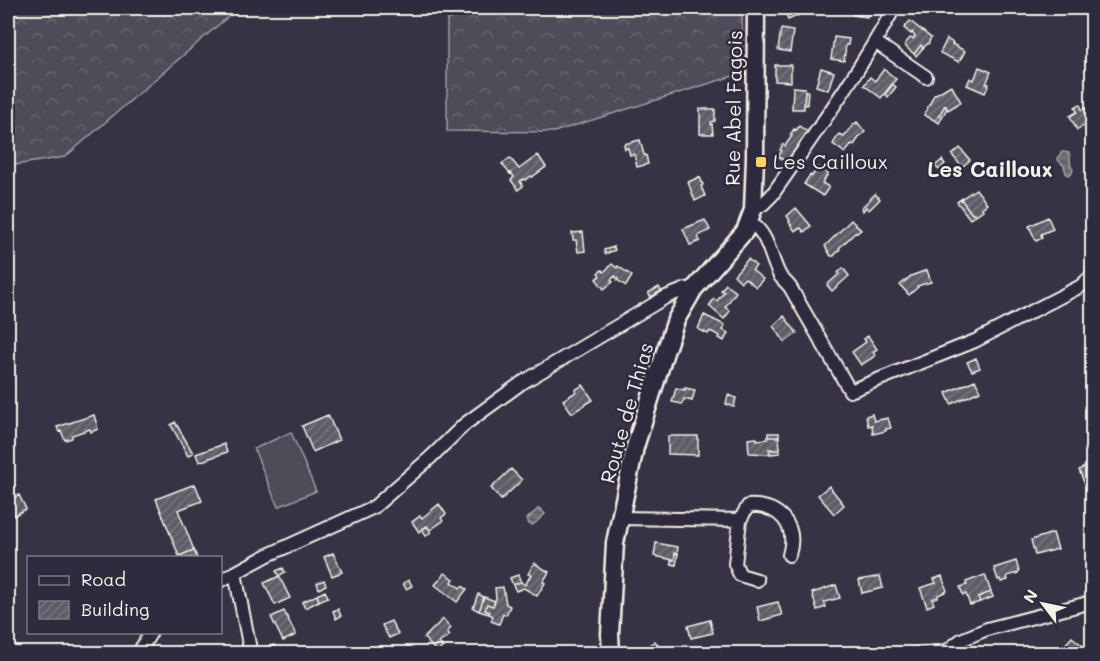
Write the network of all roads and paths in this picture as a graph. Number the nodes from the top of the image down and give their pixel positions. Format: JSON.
{"nodes":[{"id":1,"x":756,"y":8,"type":"edge"},
{"id":2,"x":894,"y":8,"type":"edge"},
{"id":3,"x":875,"y":42,"type":"junction"},
{"id":4,"x":926,"y":77,"type":"dead end"},
{"id":5,"x":751,"y":216,"type":"junction"},
{"id":6,"x":1092,"y":276,"type":"edge"},
{"id":7,"x":694,"y":289,"type":"junction"},
{"id":8,"x":621,"y":518,"type":"junction"},
{"id":9,"x":740,"y":520,"type":"junction"},
{"id":10,"x":789,"y":555,"type":"dead end"},
{"id":11,"x":235,"y":573,"type":"junction"},
{"id":12,"x":222,"y":580,"type":"edge"},
{"id":13,"x":757,"y":580,"type":"dead end"},
{"id":14,"x":1092,"y":602,"type":"edge"},
{"id":15,"x":150,"y":634,"type":"edge"},
{"id":16,"x":948,"y":652,"type":"edge"},
{"id":17,"x":138,"y":654,"type":"edge"},
{"id":18,"x":251,"y":654,"type":"edge"},
{"id":19,"x":611,"y":654,"type":"edge"},
{"id":20,"x":918,"y":654,"type":"edge"}],
"edges":[{"from":1,"to":5,"type":"street","name":"Rue Abel Fagois"},
{"from":2,"to":3,"type":"street"},
{"from":3,"to":4,"type":"street"},
{"from":3,"to":5,"type":"street"},
{"from":5,"to":6,"type":"street"},
{"from":5,"to":7,"type":"street","name":"Route de Thias"},
{"from":7,"to":8,"type":"street","name":"Route de Thias"},
{"from":7,"to":11,"type":"street"},
{"from":8,"to":9,"type":"street"},
{"from":8,"to":19,"type":"street","name":"Route de Thias"},
{"from":9,"to":10,"type":"street"},
{"from":9,"to":13,"type":"street"},
{"from":11,"to":12,"type":"street"},
{"from":11,"to":18,"type":"street"},
{"from":14,"to":16,"type":"street"},
{"from":15,"to":17,"type":"street"},
{"from":16,"to":20,"type":"street"}]}
